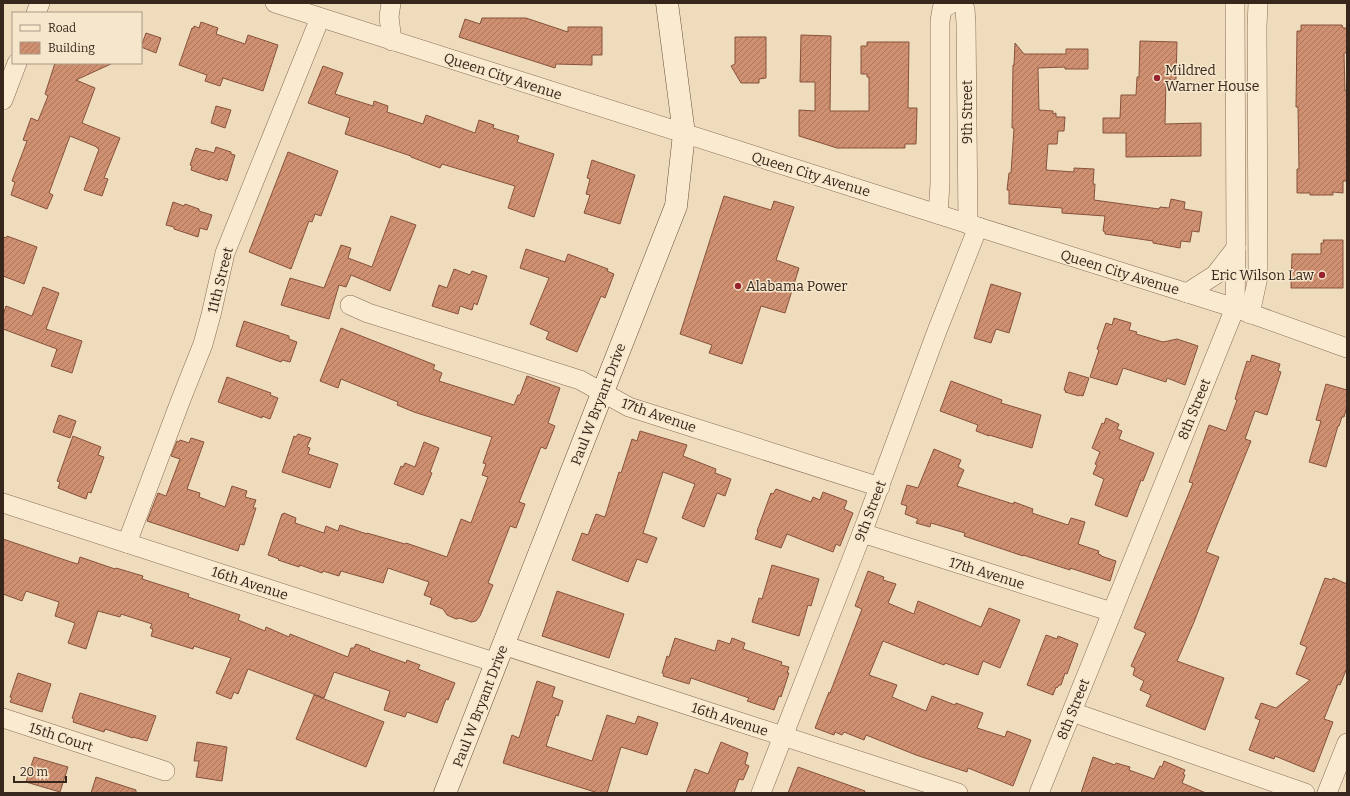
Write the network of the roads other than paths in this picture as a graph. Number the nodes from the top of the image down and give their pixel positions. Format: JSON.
{"nodes":[{"id":1,"x":274,"y":3,"type":"edge"},
{"id":2,"x":391,"y":3,"type":"edge"},
{"id":3,"x":667,"y":3,"type":"edge"},
{"id":4,"x":952,"y":3,"type":"edge"},
{"id":5,"x":960,"y":3,"type":"edge"},
{"id":6,"x":1235,"y":3,"type":"edge"},
{"id":7,"x":1258,"y":3,"type":"edge"},
{"id":8,"x":320,"y":18,"type":"junction"},
{"id":9,"x":392,"y":41,"type":"junction"},
{"id":10,"x":17,"y":64,"type":"edge"},
{"id":11,"x":3,"y":100,"type":"edge"},
{"id":12,"x":684,"y":134,"type":"junction"},
{"id":13,"x":938,"y":214,"type":"junction"},
{"id":14,"x":973,"y":226,"type":"junction"},
{"id":15,"x":1236,"y":248,"type":"junction"},
{"id":16,"x":1187,"y":293,"type":"junction"},
{"id":17,"x":350,"y":305,"type":"dead end"},
{"id":18,"x":1243,"y":311,"type":"junction"},
{"id":19,"x":1344,"y":344,"type":"edge"},
{"id":20,"x":603,"y":393,"type":"junction"},
{"id":21,"x":880,"y":486,"type":"junction"},
{"id":22,"x":3,"y":503,"type":"edge"},
{"id":23,"x":862,"y":534,"type":"junction"},
{"id":24,"x":127,"y":543,"type":"junction"},
{"id":25,"x":1112,"y":612,"type":"junction"},
{"id":26,"x":500,"y":654,"type":"junction"},
{"id":27,"x":1072,"y":712,"type":"junction"},
{"id":28,"x":3,"y":718,"type":"edge"},
{"id":29,"x":783,"y":736,"type":"junction"},
{"id":30,"x":1347,"y":743,"type":"edge"},
{"id":31,"x":166,"y":771,"type":"dead end"},
{"id":32,"x":445,"y":793,"type":"edge"},
{"id":33,"x":761,"y":793,"type":"edge"},
{"id":34,"x":958,"y":793,"type":"edge"},
{"id":35,"x":1039,"y":793,"type":"edge"},
{"id":36,"x":1305,"y":793,"type":"edge"},
{"id":37,"x":1327,"y":793,"type":"edge"}],
"edges":[{"from":1,"to":8,"type":"street","name":"Queen City Avenue"},
{"from":2,"to":9,"type":"street"},
{"from":3,"to":12,"type":"street","name":"Paul W Bryant Drive"},
{"from":4,"to":13,"type":"street","name":"9th Street"},
{"from":5,"to":14,"type":"street","name":"9th Street"},
{"from":6,"to":15,"type":"street","name":"8th Street"},
{"from":7,"to":18,"type":"street","name":"8th Street"},
{"from":8,"to":9,"type":"street","name":"Queen City Avenue"},
{"from":8,"to":24,"type":"street","name":"11th Street"},
{"from":9,"to":12,"type":"street","name":"Queen City Avenue"},
{"from":10,"to":11,"type":"street"},
{"from":12,"to":13,"type":"street","name":"Queen City Avenue"},
{"from":12,"to":20,"type":"street","name":"Paul W Bryant Drive"},
{"from":13,"to":14,"type":"street","name":"Queen City Avenue"},
{"from":14,"to":16,"type":"street","name":"Queen City Avenue"},
{"from":14,"to":21,"type":"street","name":"9th Street"},
{"from":15,"to":16,"type":"street"},
{"from":15,"to":18,"type":"street","name":"8th Street"},
{"from":16,"to":18,"type":"street","name":"Queen City Avenue"},
{"from":17,"to":20,"type":"street","name":"17th Avenue"},
{"from":18,"to":19,"type":"street","name":"Queen City Avenue"},
{"from":18,"to":25,"type":"street","name":"8th Street"},
{"from":20,"to":21,"type":"street","name":"17th Avenue"},
{"from":20,"to":26,"type":"street","name":"Paul W Bryant Drive"},
{"from":21,"to":23,"type":"street","name":"9th Street"},
{"from":22,"to":24,"type":"street","name":"16th Avenue"},
{"from":23,"to":25,"type":"street","name":"17th Avenue"},
{"from":23,"to":29,"type":"street","name":"9th Street"},
{"from":24,"to":26,"type":"street","name":"16th Avenue"},
{"from":25,"to":27,"type":"street","name":"8th Street"},
{"from":26,"to":29,"type":"street","name":"16th Avenue"},
{"from":26,"to":32,"type":"street","name":"Paul W Bryant Drive"},
{"from":27,"to":35,"type":"street","name":"8th Street"},
{"from":27,"to":36,"type":"street"},
{"from":28,"to":31,"type":"street","name":"15th Court"},
{"from":29,"to":33,"type":"street","name":"9th Street"},
{"from":29,"to":34,"type":"street","name":"16th Avenue"},
{"from":30,"to":37,"type":"street"}]}
